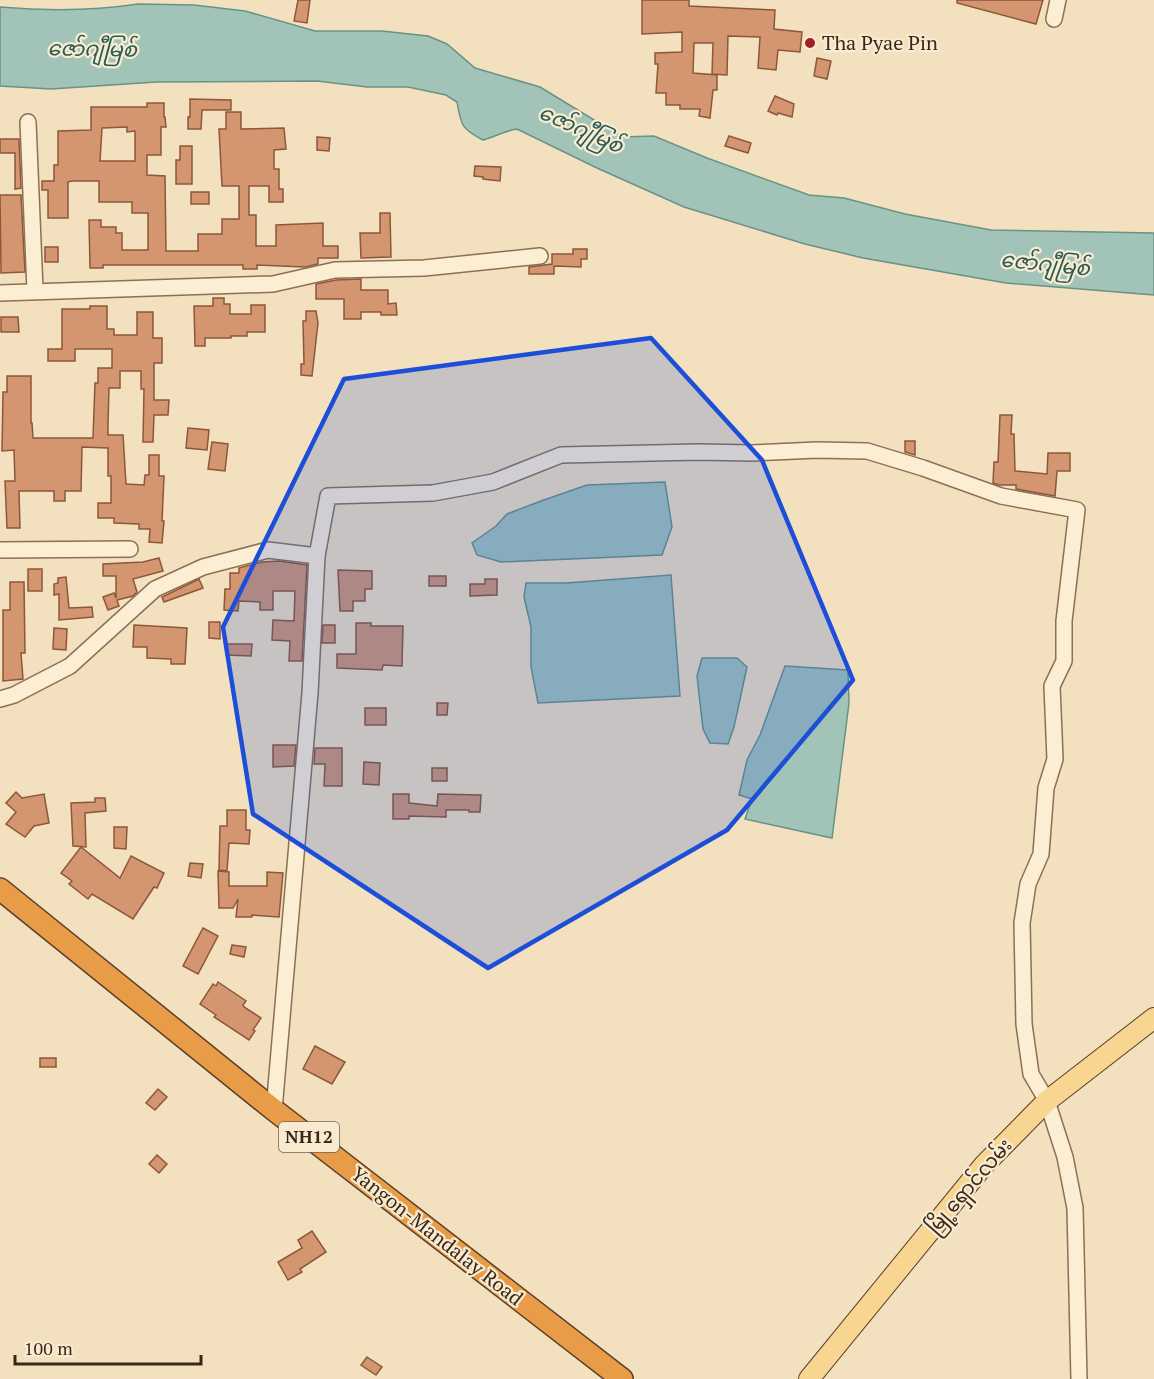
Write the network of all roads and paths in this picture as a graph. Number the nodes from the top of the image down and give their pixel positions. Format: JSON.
{"nodes":[{"id":1,"x":1058,"y":0,"type":"edge"},
{"id":2,"x":1054,"y":19,"type":"dead end"},
{"id":3,"x":28,"y":122,"type":"dead end"},
{"id":4,"x":540,"y":256,"type":"dead end"},
{"id":5,"x":35,"y":291,"type":"junction"},
{"id":6,"x":0,"y":292,"type":"edge"},
{"id":7,"x":130,"y":549,"type":"dead end"},
{"id":8,"x":0,"y":550,"type":"edge"},
{"id":9,"x":317,"y":556,"type":"junction"},
{"id":10,"x":0,"y":699,"type":"edge"},
{"id":11,"x":0,"y":889,"type":"edge"},
{"id":12,"x":1154,"y":1018,"type":"edge"},
{"id":13,"x":1047,"y":1101,"type":"junction"},
{"id":14,"x":274,"y":1110,"type":"junction"},
{"id":15,"x":622,"y":1379,"type":"edge"},
{"id":16,"x":809,"y":1379,"type":"edge"},
{"id":17,"x":1079,"y":1379,"type":"edge"}],
"edges":[{"from":1,"to":2,"type":"street"},
{"from":3,"to":5,"type":"street"},
{"from":4,"to":5,"type":"street"},
{"from":5,"to":6,"type":"street"},
{"from":7,"to":8,"type":"street"},
{"from":9,"to":10,"type":"street"},
{"from":9,"to":13,"type":"street"},
{"from":9,"to":14,"type":"street"},
{"from":11,"to":14,"type":"highway","name":"Yangon-Mandalay Road","number":"NH12"},
{"from":12,"to":13,"type":"main road","name":"မြို့ရှောင်လမ်း"},
{"from":13,"to":16,"type":"main road","name":"မြို့ရှောင်လမ်း"},
{"from":13,"to":17,"type":"street"},
{"from":14,"to":15,"type":"highway","name":"Yangon-Mandalay Road","number":"NH12"}]}
